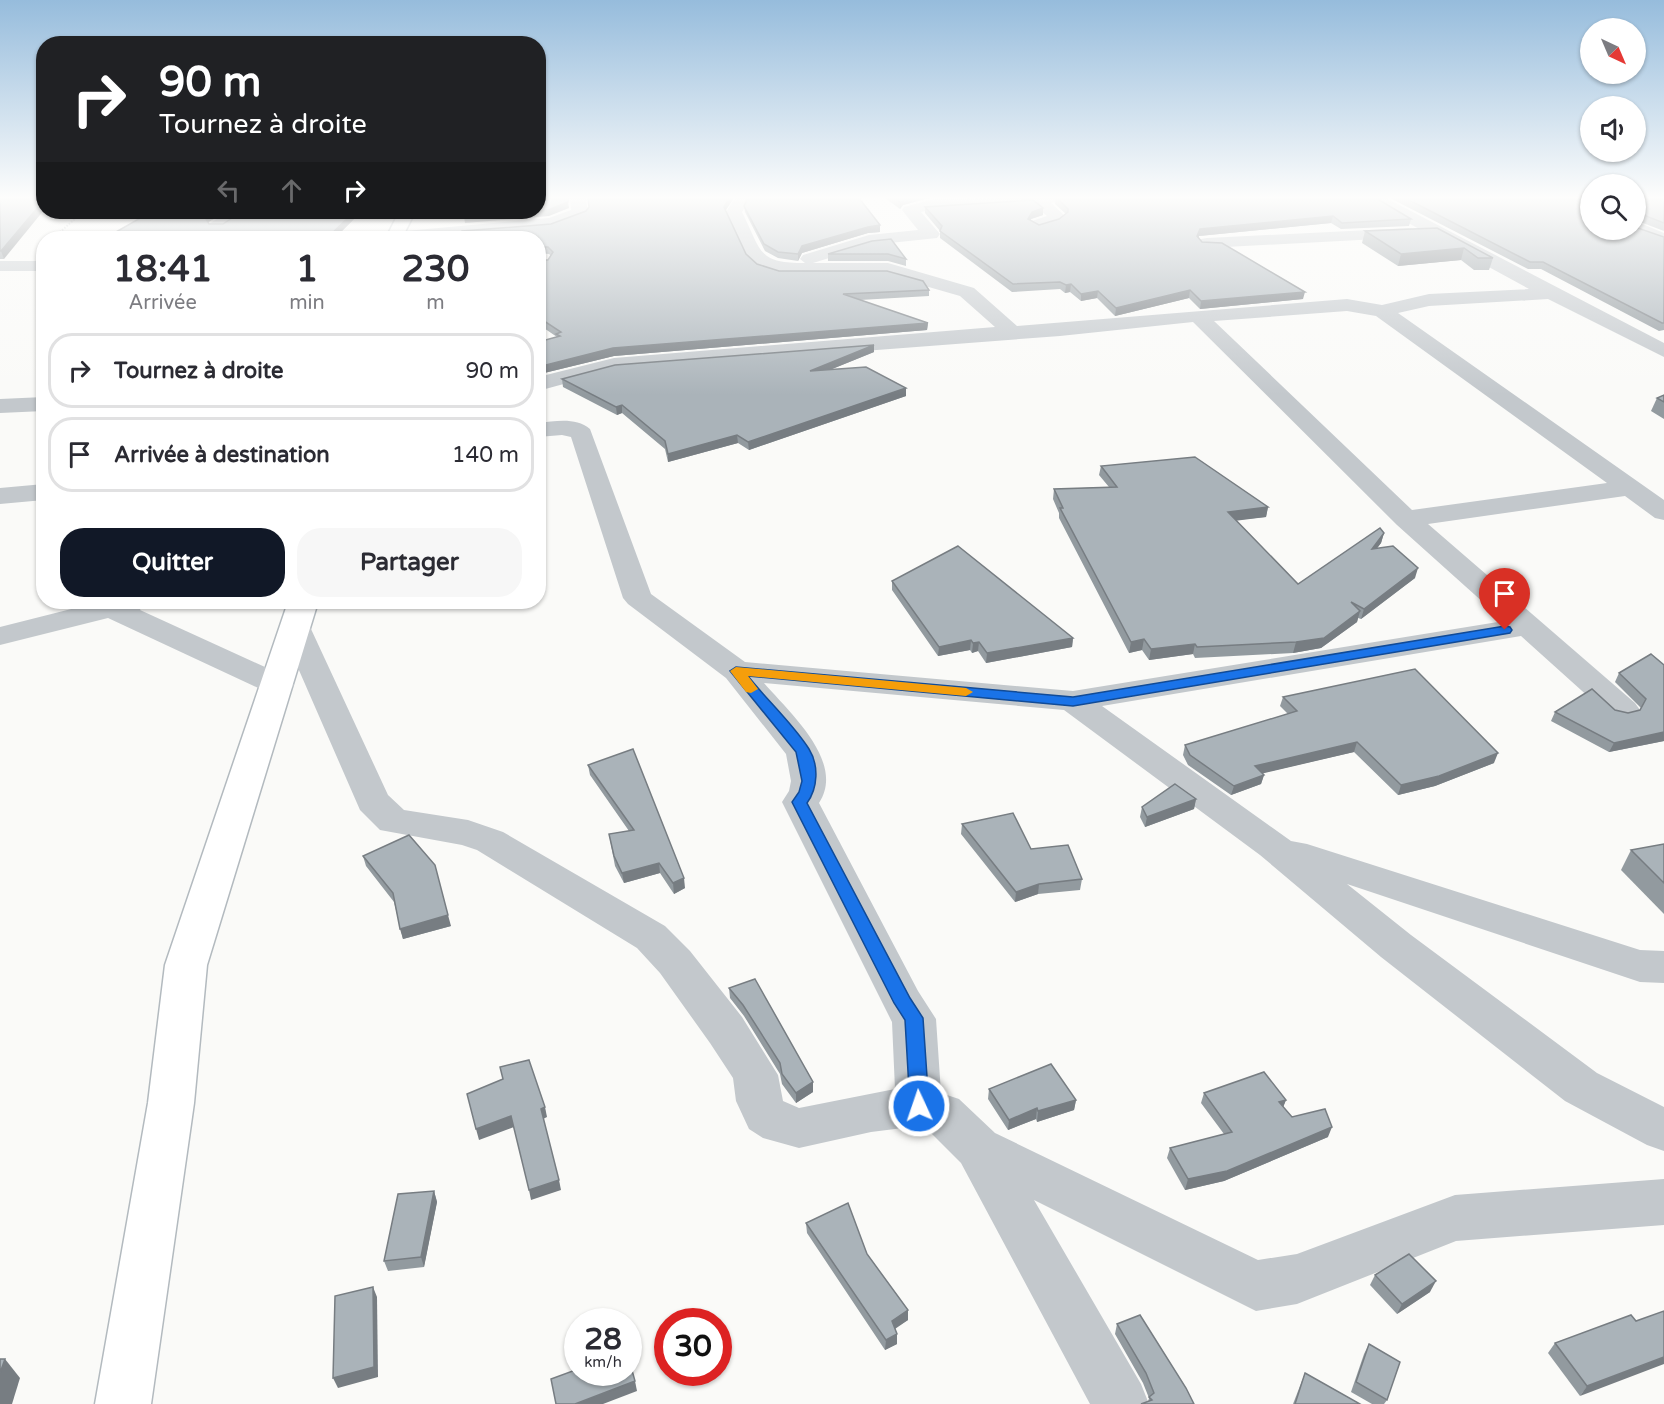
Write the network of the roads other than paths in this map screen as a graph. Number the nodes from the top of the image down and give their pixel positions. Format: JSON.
{"nodes":[{"id":1,"x":763,"y":264,"type":"edge"},
{"id":2,"x":796,"y":264,"type":"edge"},
{"id":3,"x":1494,"y":264,"type":"edge"},
{"id":4,"x":36,"y":266,"type":"edge"},
{"id":5,"x":779,"y":269,"type":"junction"},
{"id":6,"x":4,"y":274,"type":"edge"},
{"id":7,"x":1551,"y":293,"type":"junction"},
{"id":8,"x":1382,"y":311,"type":"junction"},
{"id":9,"x":1198,"y":316,"type":"junction"},
{"id":10,"x":1012,"y":332,"type":"junction"},
{"id":11,"x":1664,"y":351,"type":"edge"},
{"id":12,"x":546,"y":382,"type":"edge"},
{"id":13,"x":36,"y":404,"type":"edge"},
{"id":14,"x":0,"y":406,"type":"edge"},
{"id":15,"x":546,"y":430,"type":"edge"},
{"id":16,"x":1630,"y":488,"type":"junction"},
{"id":17,"x":36,"y":493,"type":"edge"},
{"id":18,"x":0,"y":496,"type":"edge"},
{"id":19,"x":1664,"y":512,"type":"edge"},
{"id":20,"x":1406,"y":519,"type":"junction"},
{"id":21,"x":100,"y":609,"type":"edge"},
{"id":22,"x":128,"y":609,"type":"edge"},
{"id":23,"x":299,"y":615,"type":"edge"},
{"id":24,"x":1528,"y":626,"type":"junction"},
{"id":25,"x":0,"y":636,"type":"edge"},
{"id":26,"x":736,"y":671,"type":"junction"},
{"id":27,"x":278,"y":685,"type":"junction"},
{"id":28,"x":1073,"y":702,"type":"junction"},
{"id":29,"x":1623,"y":710,"type":"edge"},
{"id":30,"x":1273,"y":846,"type":"junction"},
{"id":31,"x":1664,"y":967,"type":"edge"},
{"id":32,"x":919,"y":1106,"type":"junction"},
{"id":33,"x":1664,"y":1130,"type":"edge"},
{"id":34,"x":978,"y":1148,"type":"junction"},
{"id":35,"x":1664,"y":1202,"type":"edge"},
{"id":36,"x":123,"y":1404,"type":"edge"},
{"id":37,"x":1121,"y":1404,"type":"edge"}],
"edges":[{"from":1,"to":5,"type":"street"},
{"from":2,"to":5,"type":"street"},
{"from":3,"to":7,"type":"street"},
{"from":4,"to":6,"type":"street"},
{"from":5,"to":10,"type":"street"},
{"from":7,"to":8,"type":"street"},
{"from":7,"to":11,"type":"street"},
{"from":8,"to":9,"type":"street"},
{"from":8,"to":16,"type":"street"},
{"from":9,"to":10,"type":"street"},
{"from":9,"to":20,"type":"street"},
{"from":10,"to":12,"type":"street"},
{"from":13,"to":14,"type":"street"},
{"from":15,"to":26,"type":"street"},
{"from":16,"to":19,"type":"street"},
{"from":16,"to":20,"type":"street"},
{"from":17,"to":18,"type":"street"},
{"from":20,"to":24,"type":"street"},
{"from":21,"to":25,"type":"street"},
{"from":22,"to":27,"type":"street"},
{"from":23,"to":27,"type":"street"},
{"from":23,"to":32,"type":"street"},
{"from":24,"to":28,"type":"street"},
{"from":24,"to":29,"type":"street"},
{"from":26,"to":28,"type":"street"},
{"from":26,"to":32,"type":"street"},
{"from":27,"to":36,"type":"street"},
{"from":28,"to":30,"type":"street"},
{"from":30,"to":31,"type":"street"},
{"from":30,"to":33,"type":"street"},
{"from":32,"to":34,"type":"street"},
{"from":34,"to":35,"type":"street"},
{"from":34,"to":37,"type":"street"}]}
